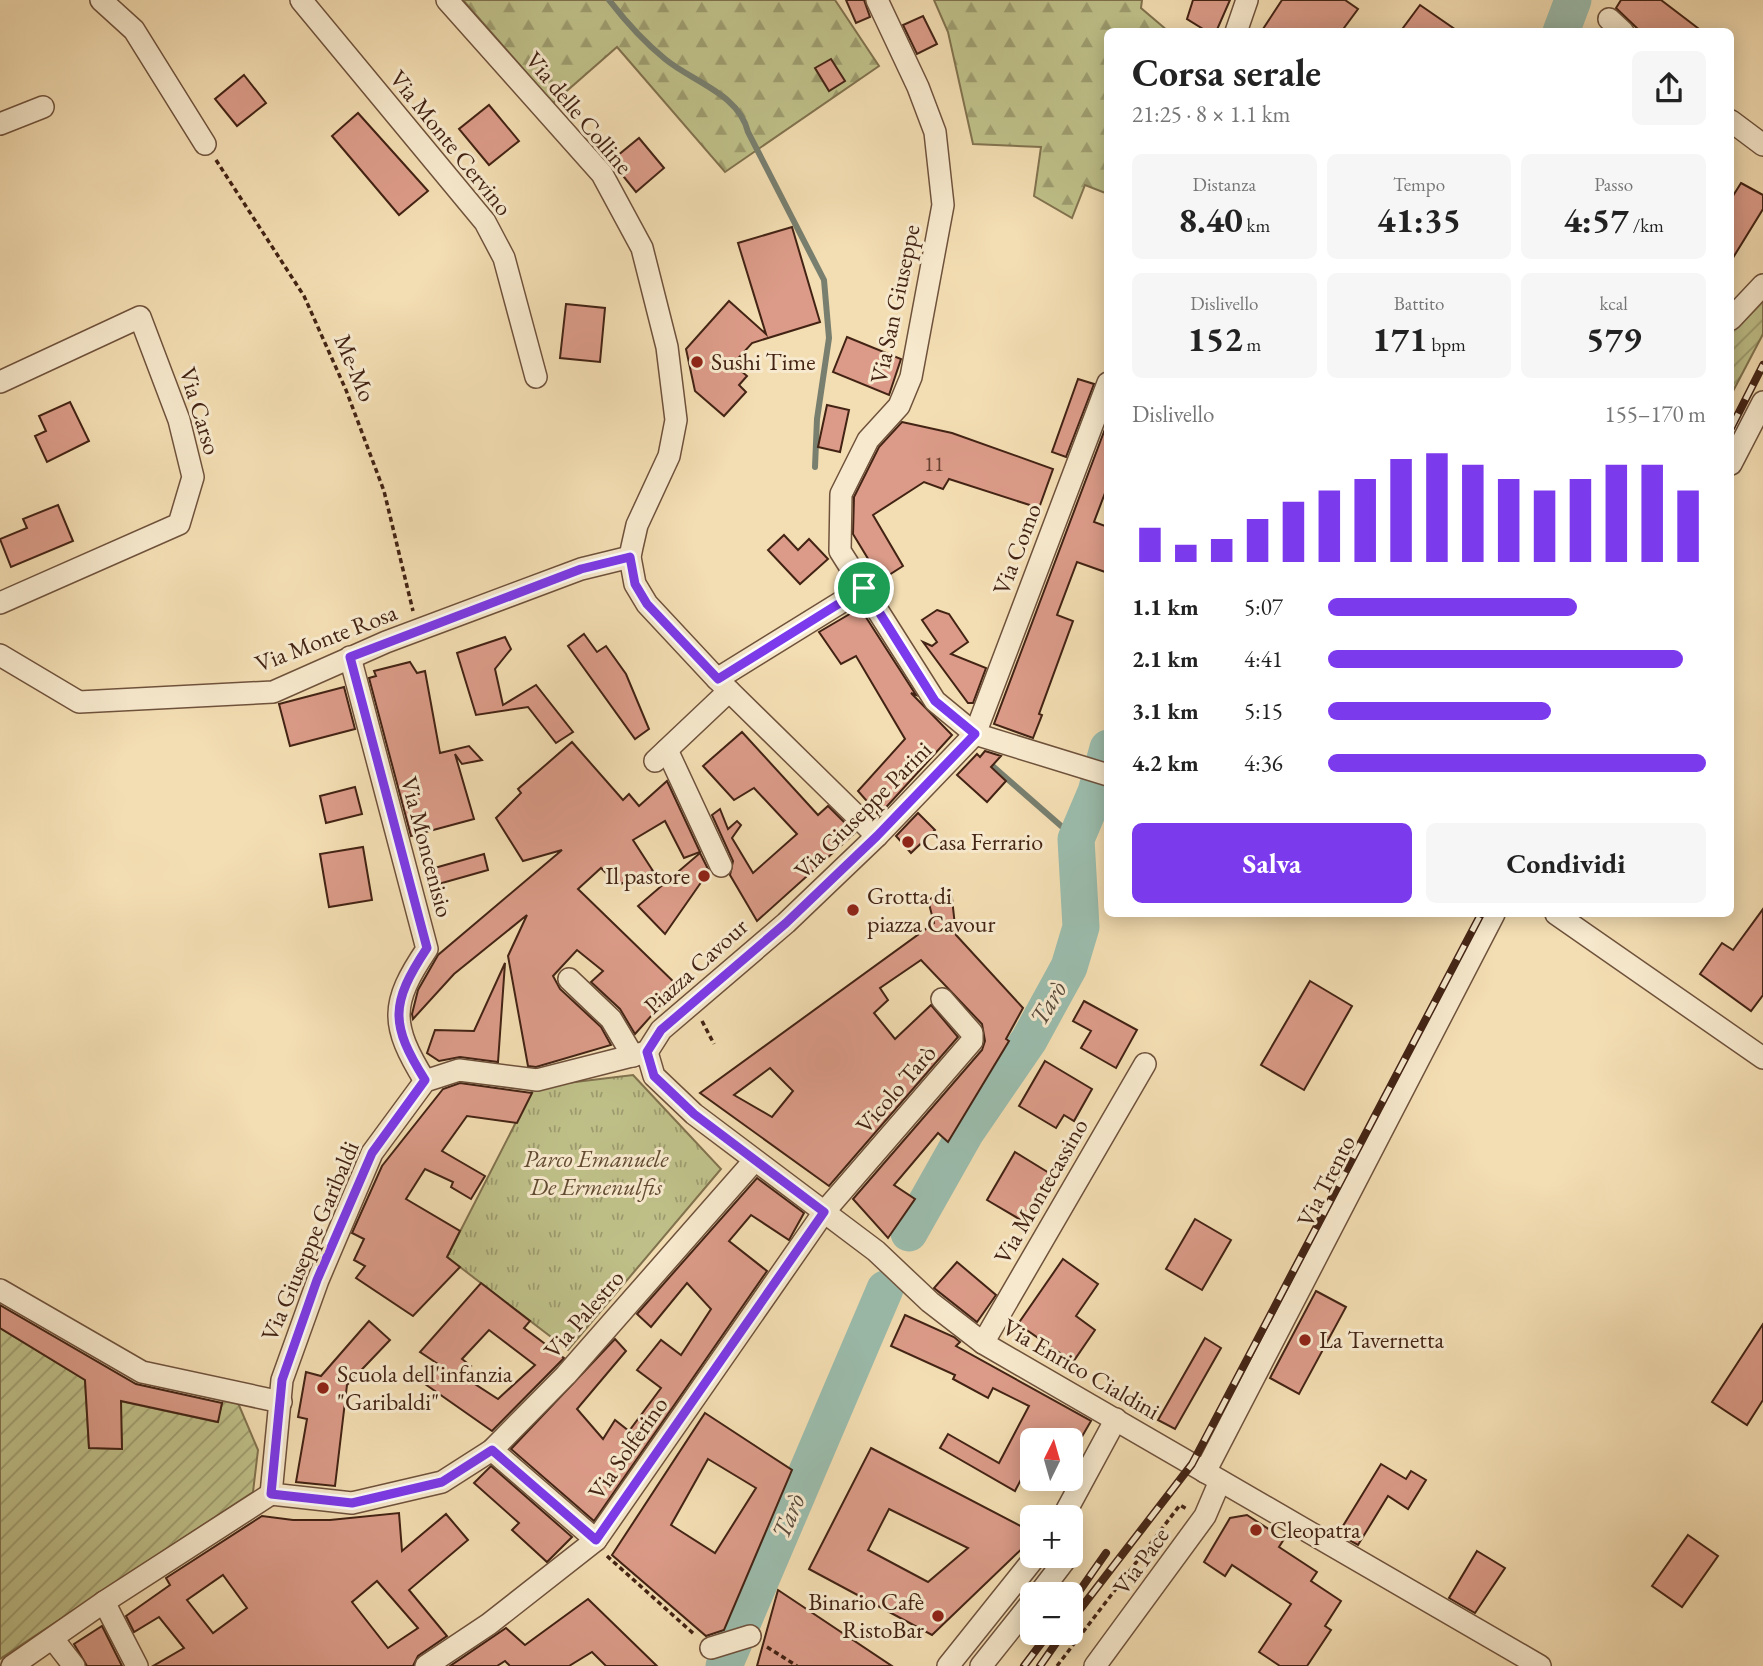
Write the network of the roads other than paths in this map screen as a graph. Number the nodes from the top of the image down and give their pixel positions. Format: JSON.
{"nodes":[{"id":1,"x":301,"y":0,"type":"edge"},
{"id":2,"x":447,"y":0,"type":"edge"},
{"id":3,"x":877,"y":0,"type":"edge"},
{"id":4,"x":1247,"y":0,"type":"edge"},
{"id":5,"x":115,"y":4,"type":"edge"},
{"id":6,"x":1237,"y":28,"type":"edge"},
{"id":7,"x":43,"y":107,"type":"dead end"},
{"id":8,"x":1734,"y":123,"type":"edge"},
{"id":9,"x":0,"y":124,"type":"edge"},
{"id":10,"x":205,"y":144,"type":"road end"},
{"id":11,"x":1763,"y":145,"type":"edge"},
{"id":12,"x":1763,"y":285,"type":"edge"},
{"id":13,"x":1734,"y":316,"type":"edge"},
{"id":14,"x":536,"y":377,"type":"dead end"},
{"id":15,"x":0,"y":382,"type":"edge"},
{"id":16,"x":1104,"y":394,"type":"edge"},
{"id":17,"x":1763,"y":402,"type":"edge"},
{"id":18,"x":1734,"y":458,"type":"edge"},
{"id":19,"x":630,"y":557,"type":"junction"},
{"id":20,"x":864,"y":588,"type":"junction"},
{"id":21,"x":0,"y":603,"type":"edge"},
{"id":22,"x":0,"y":655,"type":"edge"},
{"id":23,"x":350,"y":657,"type":"junction"},
{"id":24,"x":723,"y":685,"type":"junction"},
{"id":25,"x":975,"y":734,"type":"junction"},
{"id":26,"x":1100,"y":772,"type":"edge"},
{"id":27,"x":877,"y":836,"type":"junction"},
{"id":28,"x":721,"y":866,"type":"dead end"},
{"id":29,"x":1492,"y":917,"type":"edge"},
{"id":30,"x":1560,"y":917,"type":"edge"},
{"id":31,"x":786,"y":923,"type":"joint"},
{"id":32,"x":569,"y":979,"type":"dead end"},
{"id":33,"x":942,"y":999,"type":"dead end"},
{"id":34,"x":640,"y":1054,"type":"junction"},
{"id":35,"x":1763,"y":1058,"type":"edge"},
{"id":36,"x":1145,"y":1064,"type":"dead end"},
{"id":37,"x":425,"y":1080,"type":"junction"},
{"id":38,"x":754,"y":1161,"type":"junction"},
{"id":39,"x":824,"y":1212,"type":"junction"},
{"id":40,"x":0,"y":1290,"type":"edge"},
{"id":41,"x":983,"y":1343,"type":"junction"},
{"id":42,"x":281,"y":1402,"type":"junction"},
{"id":43,"x":1116,"y":1419,"type":"junction"},
{"id":44,"x":492,"y":1450,"type":"junction"},
{"id":45,"x":1213,"y":1476,"type":"junction"},
{"id":46,"x":271,"y":1494,"type":"junction"},
{"id":47,"x":1069,"y":1505,"type":"edge"},
{"id":48,"x":594,"y":1541,"type":"junction"},
{"id":49,"x":1026,"y":1568,"type":"edge"},
{"id":50,"x":1059,"y":1568,"type":"edge"},
{"id":51,"x":1048,"y":1582,"type":"edge"},
{"id":52,"x":104,"y":1602,"type":"junction"},
{"id":53,"x":1020,"y":1617,"type":"edge"},
{"id":54,"x":750,"y":1636,"type":"road end"},
{"id":55,"x":53,"y":1639,"type":"junction"},
{"id":56,"x":711,"y":1648,"type":"road end"},
{"id":57,"x":12,"y":1666,"type":"edge"},
{"id":58,"x":74,"y":1666,"type":"edge"},
{"id":59,"x":137,"y":1666,"type":"edge"},
{"id":60,"x":426,"y":1666,"type":"edge"},
{"id":61,"x":948,"y":1666,"type":"edge"},
{"id":62,"x":981,"y":1666,"type":"edge"},
{"id":63,"x":1095,"y":1666,"type":"edge"},
{"id":64,"x":1540,"y":1666,"type":"edge"}],
"edges":[{"from":1,"to":14,"type":"street","name":"Via Monte Cervino"},
{"from":2,"to":19,"type":"street","name":"Via delle Colline"},
{"from":3,"to":20,"type":"street","name":"Via San Giuseppe"},
{"from":4,"to":6,"type":"street"},
{"from":5,"to":10,"type":"street"},
{"from":7,"to":9,"type":"street"},
{"from":8,"to":11,"type":"street"},
{"from":12,"to":13,"type":"street"},
{"from":15,"to":21,"type":"street","name":"Via Carso"},
{"from":16,"to":25,"type":"street","name":"Via Como"},
{"from":17,"to":18,"type":"street"},
{"from":19,"to":23,"type":"street","name":"Via Monte Rosa"},
{"from":19,"to":24,"type":"street","name":"Via delle Colline"},
{"from":20,"to":24,"type":"street"},
{"from":20,"to":25,"type":"street","name":"Via San Giuseppe"},
{"from":22,"to":23,"type":"street","name":"Via Monte Rosa"},
{"from":23,"to":37,"type":"street","name":"Via Moncenisio"},
{"from":24,"to":27,"type":"street","name":"Via delle Colline"},
{"from":24,"to":28,"type":"street"},
{"from":25,"to":26,"type":"street"},
{"from":25,"to":27,"type":"street","name":"Via Giuseppe Parini"},
{"from":27,"to":31,"type":"street","name":"Via Giuseppe Parini"},
{"from":29,"to":45,"type":"street","name":"Via Trento"},
{"from":30,"to":35,"type":"street"},
{"from":31,"to":34,"type":"street","name":"Piazza Cavour"},
{"from":32,"to":34,"type":"street","name":"Via Enrico Cialdini"},
{"from":33,"to":39,"type":"street","name":"Vicolo Tarò"},
{"from":34,"to":37,"type":"street"},
{"from":34,"to":38,"type":"street","name":"Via Enrico Cialdini"},
{"from":36,"to":41,"type":"street","name":"Via Montecassino"},
{"from":37,"to":42,"type":"street","name":"Via Giuseppe Garibaldi"},
{"from":38,"to":39,"type":"street","name":"Via Enrico Cialdini"},
{"from":38,"to":44,"type":"street","name":"Via Palestro"},
{"from":39,"to":41,"type":"street","name":"Via Enrico Cialdini"},
{"from":39,"to":48,"type":"street","name":"Via Solferino"},
{"from":40,"to":42,"type":"street"},
{"from":41,"to":43,"type":"street","name":"Via Enrico Cialdini"},
{"from":42,"to":46,"type":"street","name":"Via Giuseppe Garibaldi"},
{"from":43,"to":45,"type":"street","name":"Via Enrico Cialdini"},
{"from":43,"to":47,"type":"street"},
{"from":44,"to":46,"type":"street","name":"Via Palestro"},
{"from":44,"to":48,"type":"street"},
{"from":45,"to":63,"type":"street","name":"Via Pace"},
{"from":45,"to":64,"type":"street","name":"Via Enrico Cialdini"},
{"from":46,"to":52,"type":"street"},
{"from":48,"to":60,"type":"street","name":"Via Solferino"},
{"from":49,"to":61,"type":"street"},
{"from":50,"to":51,"type":"street"},
{"from":52,"to":55,"type":"street"},
{"from":52,"to":59,"type":"street"},
{"from":53,"to":62,"type":"street"},
{"from":54,"to":56,"type":"street"},
{"from":55,"to":57,"type":"street"},
{"from":55,"to":58,"type":"street"}]}
